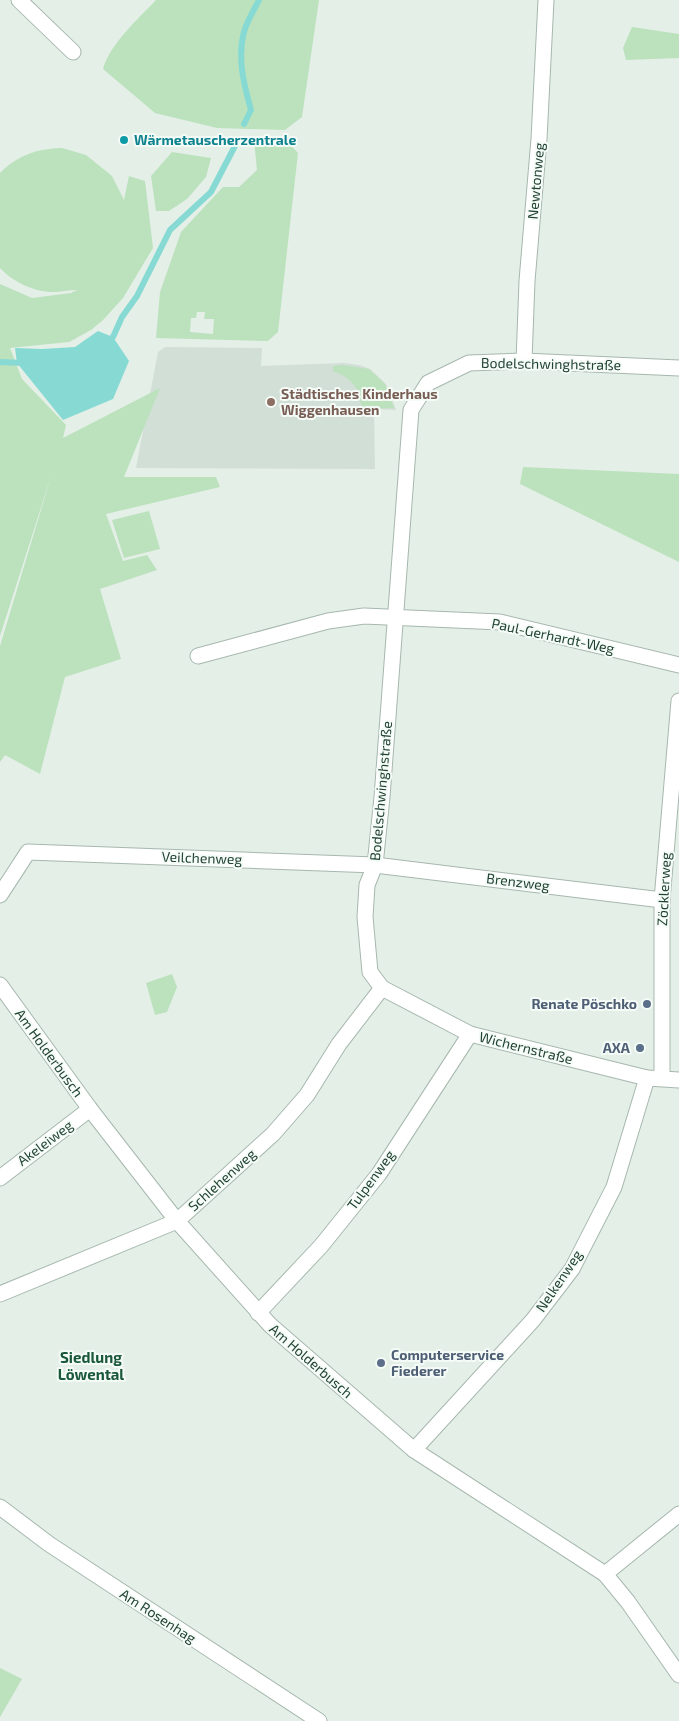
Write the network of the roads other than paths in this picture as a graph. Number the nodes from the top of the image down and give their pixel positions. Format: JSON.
{"nodes":[{"id":1,"x":19,"y":0,"type":"edge"},
{"id":2,"x":546,"y":0,"type":"edge"},
{"id":3,"x":73,"y":52,"type":"dead end"},
{"id":4,"x":524,"y":361,"type":"junction"},
{"id":5,"x":679,"y":368,"type":"edge"},
{"id":6,"x":395,"y":618,"type":"junction"},
{"id":7,"x":198,"y":656,"type":"dead end"},
{"id":8,"x":679,"y":666,"type":"edge"},
{"id":9,"x":679,"y":701,"type":"edge"},
{"id":10,"x":375,"y":864,"type":"junction"},
{"id":11,"x":0,"y":895,"type":"edge"},
{"id":12,"x":662,"y":900,"type":"junction"},
{"id":13,"x":0,"y":985,"type":"edge"},
{"id":14,"x":382,"y":988,"type":"junction"},
{"id":15,"x":470,"y":1034,"type":"junction"},
{"id":16,"x":654,"y":1078,"type":"junction"},
{"id":17,"x":679,"y":1080,"type":"edge"},
{"id":18,"x":90,"y":1109,"type":"junction"},
{"id":19,"x":0,"y":1178,"type":"edge"},
{"id":20,"x":177,"y":1221,"type":"junction"},
{"id":21,"x":0,"y":1294,"type":"edge"},
{"id":22,"x":258,"y":1313,"type":"junction"},
{"id":23,"x":414,"y":1450,"type":"junction"},
{"id":24,"x":0,"y":1507,"type":"edge"},
{"id":25,"x":679,"y":1514,"type":"edge"},
{"id":26,"x":605,"y":1574,"type":"junction"},
{"id":27,"x":679,"y":1676,"type":"edge"},
{"id":28,"x":319,"y":1721,"type":"edge"}],
"edges":[{"from":1,"to":3,"type":"street"},
{"from":2,"to":4,"type":"street","name":"Newtonweg"},
{"from":4,"to":5,"type":"street","name":"Bodelschwinghstraße"},
{"from":4,"to":6,"type":"street","name":"Bodelschwinghstraße"},
{"from":6,"to":7,"type":"street"},
{"from":6,"to":8,"type":"street","name":"Paul-Gerhardt-Weg"},
{"from":6,"to":10,"type":"street","name":"Bodelschwinghstraße"},
{"from":9,"to":12,"type":"street","name":"Zöcklerweg"},
{"from":10,"to":11,"type":"street","name":"Veilchenweg"},
{"from":10,"to":12,"type":"street","name":"Brenzweg"},
{"from":10,"to":14,"type":"street","name":"Bodelschwinghstraße"},
{"from":12,"to":16,"type":"street","name":"Zöcklerweg"},
{"from":13,"to":18,"type":"street","name":"Am Holderbusch"},
{"from":14,"to":15,"type":"street","name":"Wichernstraße"},
{"from":14,"to":20,"type":"street","name":"Schlehenweg"},
{"from":15,"to":16,"type":"street","name":"Wichernstraße"},
{"from":15,"to":22,"type":"street","name":"Tulpenweg"},
{"from":16,"to":17,"type":"street","name":"Wichernstraße"},
{"from":16,"to":23,"type":"street","name":"Nelkenweg"},
{"from":18,"to":19,"type":"street","name":"Akeleiweg"},
{"from":18,"to":20,"type":"street","name":"Am Holderbusch"},
{"from":20,"to":21,"type":"street","name":"Schlehenweg"},
{"from":20,"to":22,"type":"street","name":"Am Holderbusch"},
{"from":22,"to":23,"type":"street","name":"Am Holderbusch"},
{"from":23,"to":26,"type":"street","name":"Am Holderbusch"},
{"from":24,"to":28,"type":"street","name":"Am Rosenhag"},
{"from":25,"to":26,"type":"street"},
{"from":26,"to":27,"type":"street","name":"Am Holderbusch"}]}
